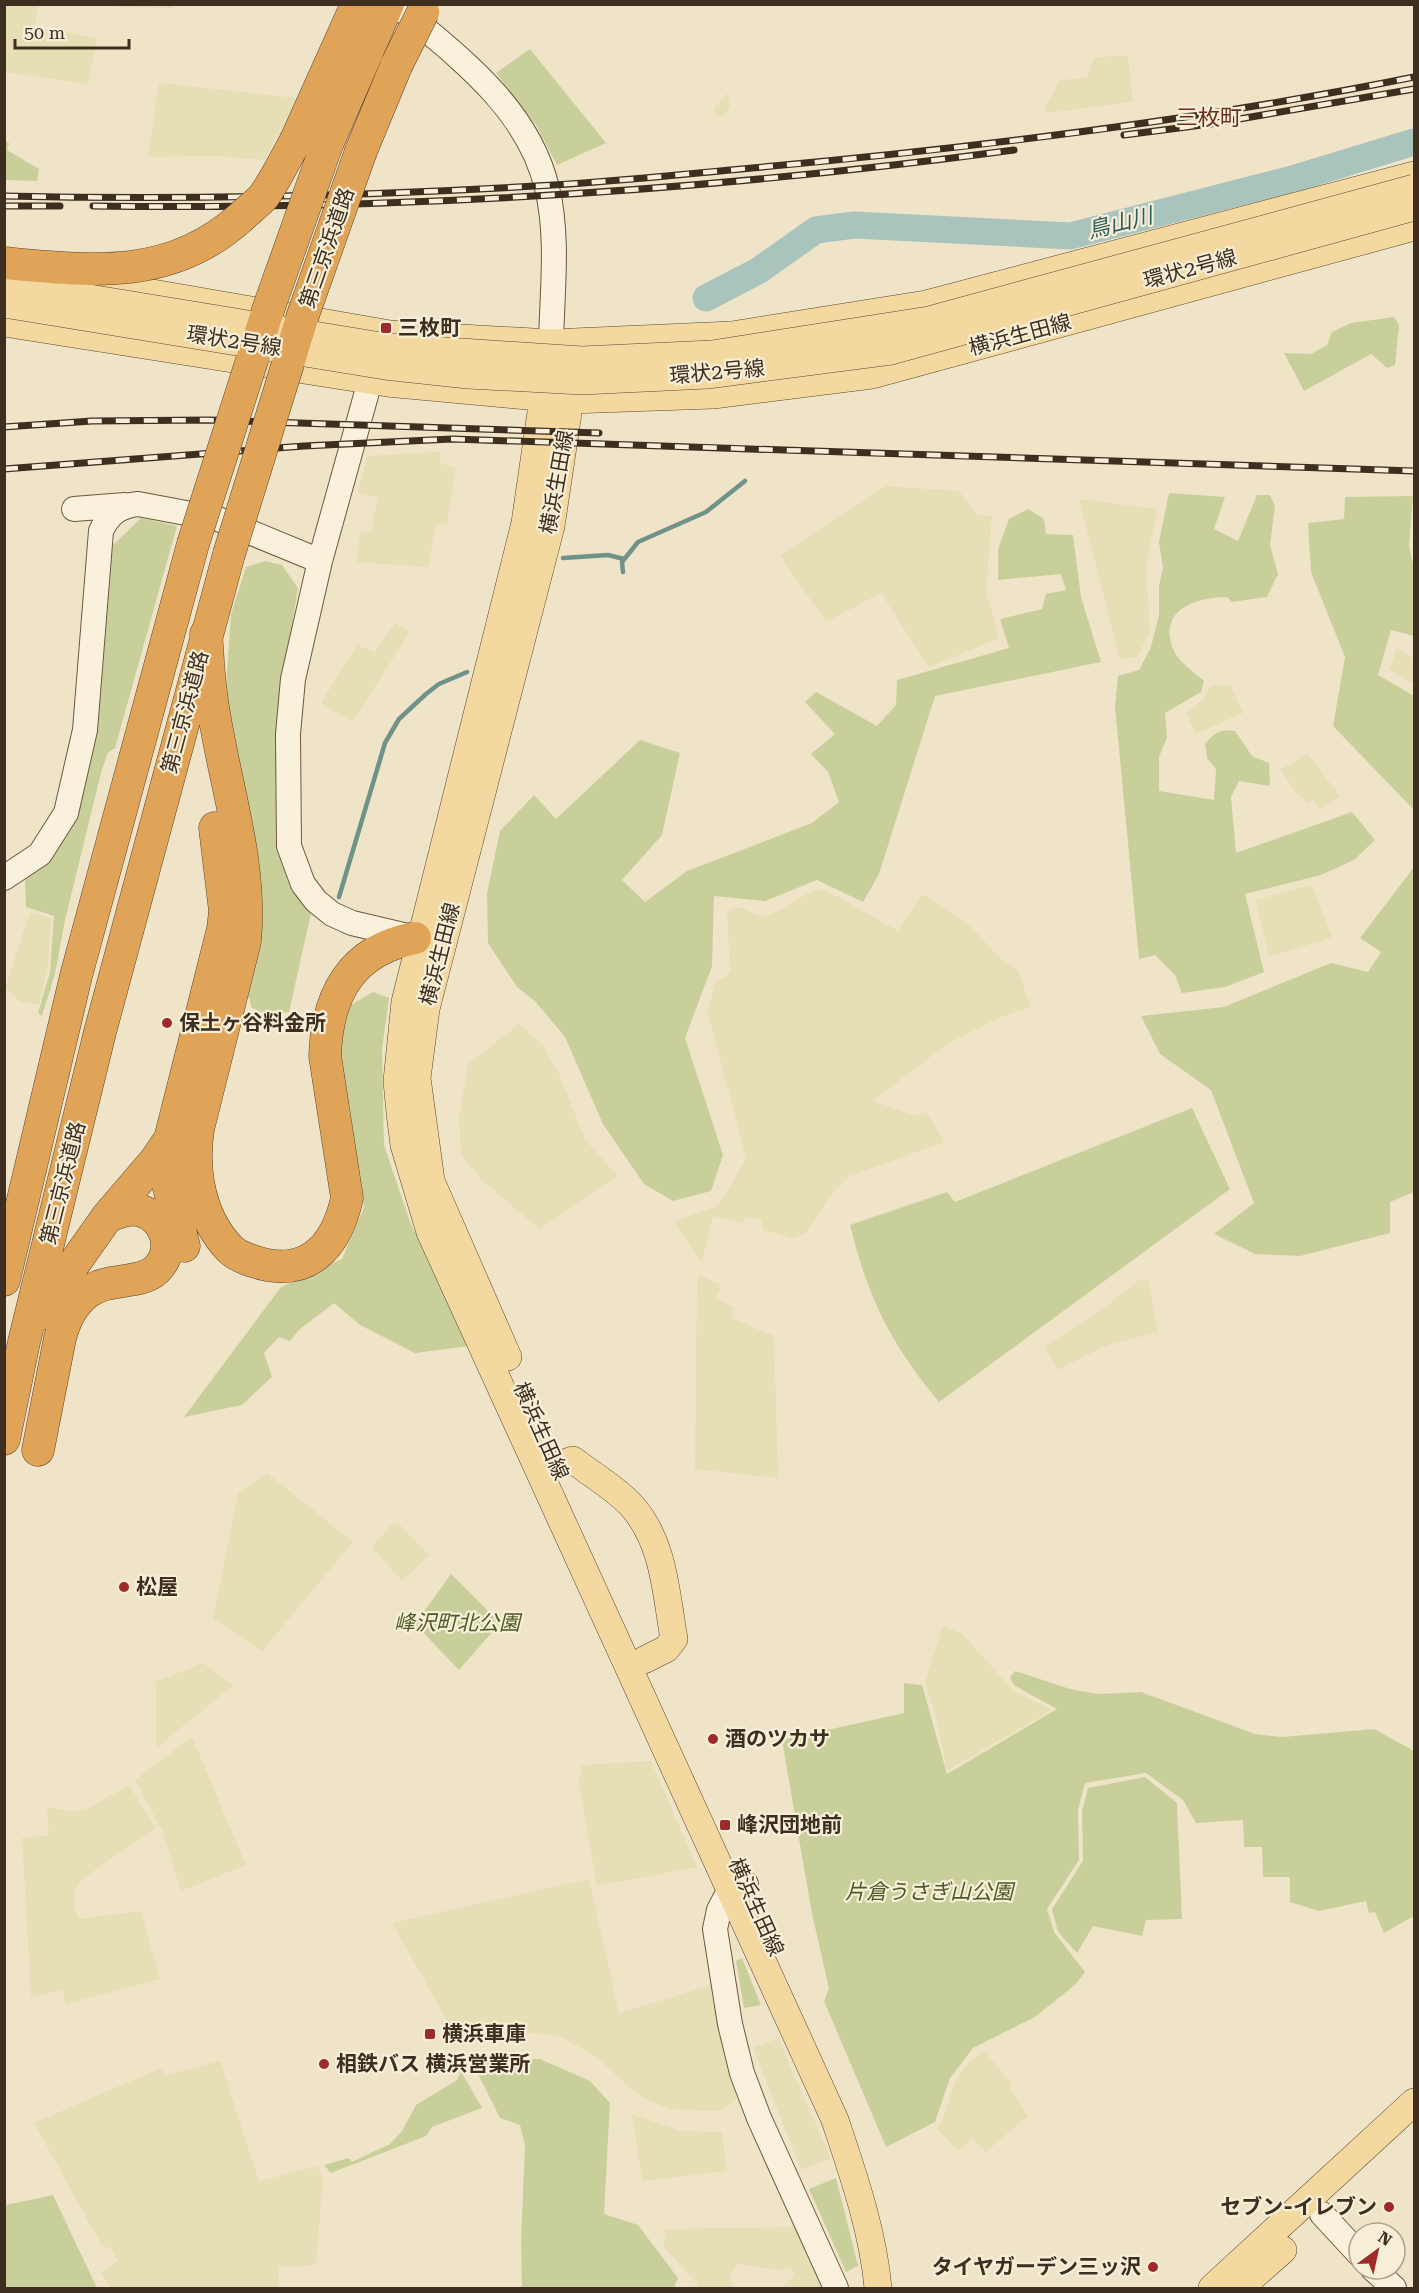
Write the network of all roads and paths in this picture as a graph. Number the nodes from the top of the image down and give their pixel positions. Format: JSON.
{"nodes":[{"id":1,"x":388,"y":4,"type":"edge"},
{"id":2,"x":415,"y":7,"type":"edge"},
{"id":3,"x":358,"y":22,"type":"edge"},
{"id":4,"x":311,"y":143,"type":"junction"},
{"id":5,"x":1414,"y":174,"type":"edge"},
{"id":6,"x":1414,"y":188,"type":"edge"},
{"id":7,"x":1414,"y":207,"type":"edge"},
{"id":8,"x":1414,"y":227,"type":"edge"},
{"id":9,"x":4,"y":263,"type":"edge"},
{"id":10,"x":4,"y":269,"type":"edge"},
{"id":11,"x":4,"y":284,"type":"edge"},
{"id":12,"x":4,"y":304,"type":"edge"},
{"id":13,"x":4,"y":322,"type":"edge"},
{"id":14,"x":551,"y":343,"type":"junction"},
{"id":15,"x":370,"y":381,"type":"junction"},
{"id":16,"x":541,"y":398,"type":"junction"},
{"id":17,"x":570,"y":400,"type":"junction"},
{"id":18,"x":125,"y":505,"type":"junction"},
{"id":19,"x":74,"y":508,"type":"dead end"},
{"id":20,"x":320,"y":561,"type":"junction"},
{"id":21,"x":206,"y":634,"type":"junction"},
{"id":22,"x":4,"y":878,"type":"edge"},
{"id":23,"x":426,"y":941,"type":"junction"},
{"id":24,"x":170,"y":1139,"type":"junction"},
{"id":25,"x":107,"y":1217,"type":"junction"},
{"id":26,"x":4,"y":1280,"type":"edge"},
{"id":27,"x":174,"y":1280,"type":"dead end"},
{"id":28,"x":24,"y":1342,"type":"junction"},
{"id":29,"x":4,"y":1439,"type":"edge"},
{"id":30,"x":38,"y":1450,"type":"dead end"},
{"id":31,"x":556,"y":1466,"type":"junction"},
{"id":32,"x":644,"y":1660,"type":"junction"},
{"id":33,"x":737,"y":1887,"type":"junction"},
{"id":34,"x":1414,"y":2102,"type":"edge"},
{"id":35,"x":1414,"y":2126,"type":"edge"},
{"id":36,"x":1322,"y":2214,"type":"junction"},
{"id":37,"x":1347,"y":2241,"type":"edge"},
{"id":38,"x":836,"y":2289,"type":"edge"},
{"id":39,"x":878,"y":2289,"type":"edge"},
{"id":40,"x":897,"y":2289,"type":"edge"},
{"id":41,"x":1212,"y":2289,"type":"edge"},
{"id":42,"x":1240,"y":2289,"type":"edge"}],
"edges":[{"from":1,"to":3,"type":"highway"},
{"from":2,"to":14,"type":"street"},
{"from":2,"to":21,"type":"highway","name":"第三京浜道路","bridge":true},
{"from":3,"to":4,"type":"highway"},
{"from":4,"to":9,"type":"highway","bridge":true},
{"from":4,"to":26,"type":"highway","name":"第三京浜道路","bridge":true},
{"from":5,"to":14,"type":"main road"},
{"from":6,"to":11,"type":"main road","name":"環状2号線","bridge":true},
{"from":7,"to":12,"type":"main road","name":"環状2号線","bridge":true},
{"from":8,"to":17,"type":"main road","name":"横浜生田線"},
{"from":10,"to":14,"type":"main road"},
{"from":13,"to":15,"type":"main road"},
{"from":14,"to":16,"type":"main road","name":"横浜生田線"},
{"from":14,"to":17,"type":"street"},
{"from":15,"to":16,"type":"main road"},
{"from":15,"to":20,"type":"street"},
{"from":16,"to":17,"type":"main road"},
{"from":16,"to":23,"type":"main road","name":"横浜生田線"},
{"from":17,"to":23,"type":"main road","name":"横浜生田線"},
{"from":18,"to":19,"type":"street"},
{"from":18,"to":20,"type":"street"},
{"from":18,"to":22,"type":"street"},
{"from":20,"to":23,"type":"street"},
{"from":21,"to":23,"type":"highway"},
{"from":21,"to":24,"type":"highway"},
{"from":21,"to":28,"type":"highway","name":"第三京浜道路"},
{"from":23,"to":31,"type":"main road","name":"横浜生田線"},
{"from":23,"to":33,"type":"main road","name":"横浜生田線"},
{"from":24,"to":25,"type":"highway"},
{"from":24,"to":27,"type":"highway"},
{"from":25,"to":28,"type":"highway"},
{"from":25,"to":30,"type":"highway"},
{"from":28,"to":29,"type":"highway","name":"第三京浜道路"},
{"from":31,"to":32,"type":"main road","name":"横浜生田線"},
{"from":31,"to":32,"type":"main road"},
{"from":32,"to":33,"type":"main road","name":"横浜生田線"},
{"from":33,"to":38,"type":"street"},
{"from":33,"to":39,"type":"main road","name":"横浜生田線"},
{"from":33,"to":40,"type":"main road","name":"横浜生田線"},
{"from":34,"to":41,"type":"main road"},
{"from":35,"to":36,"type":"main road"},
{"from":36,"to":37,"type":"street"},
{"from":36,"to":42,"type":"main road"}]}
